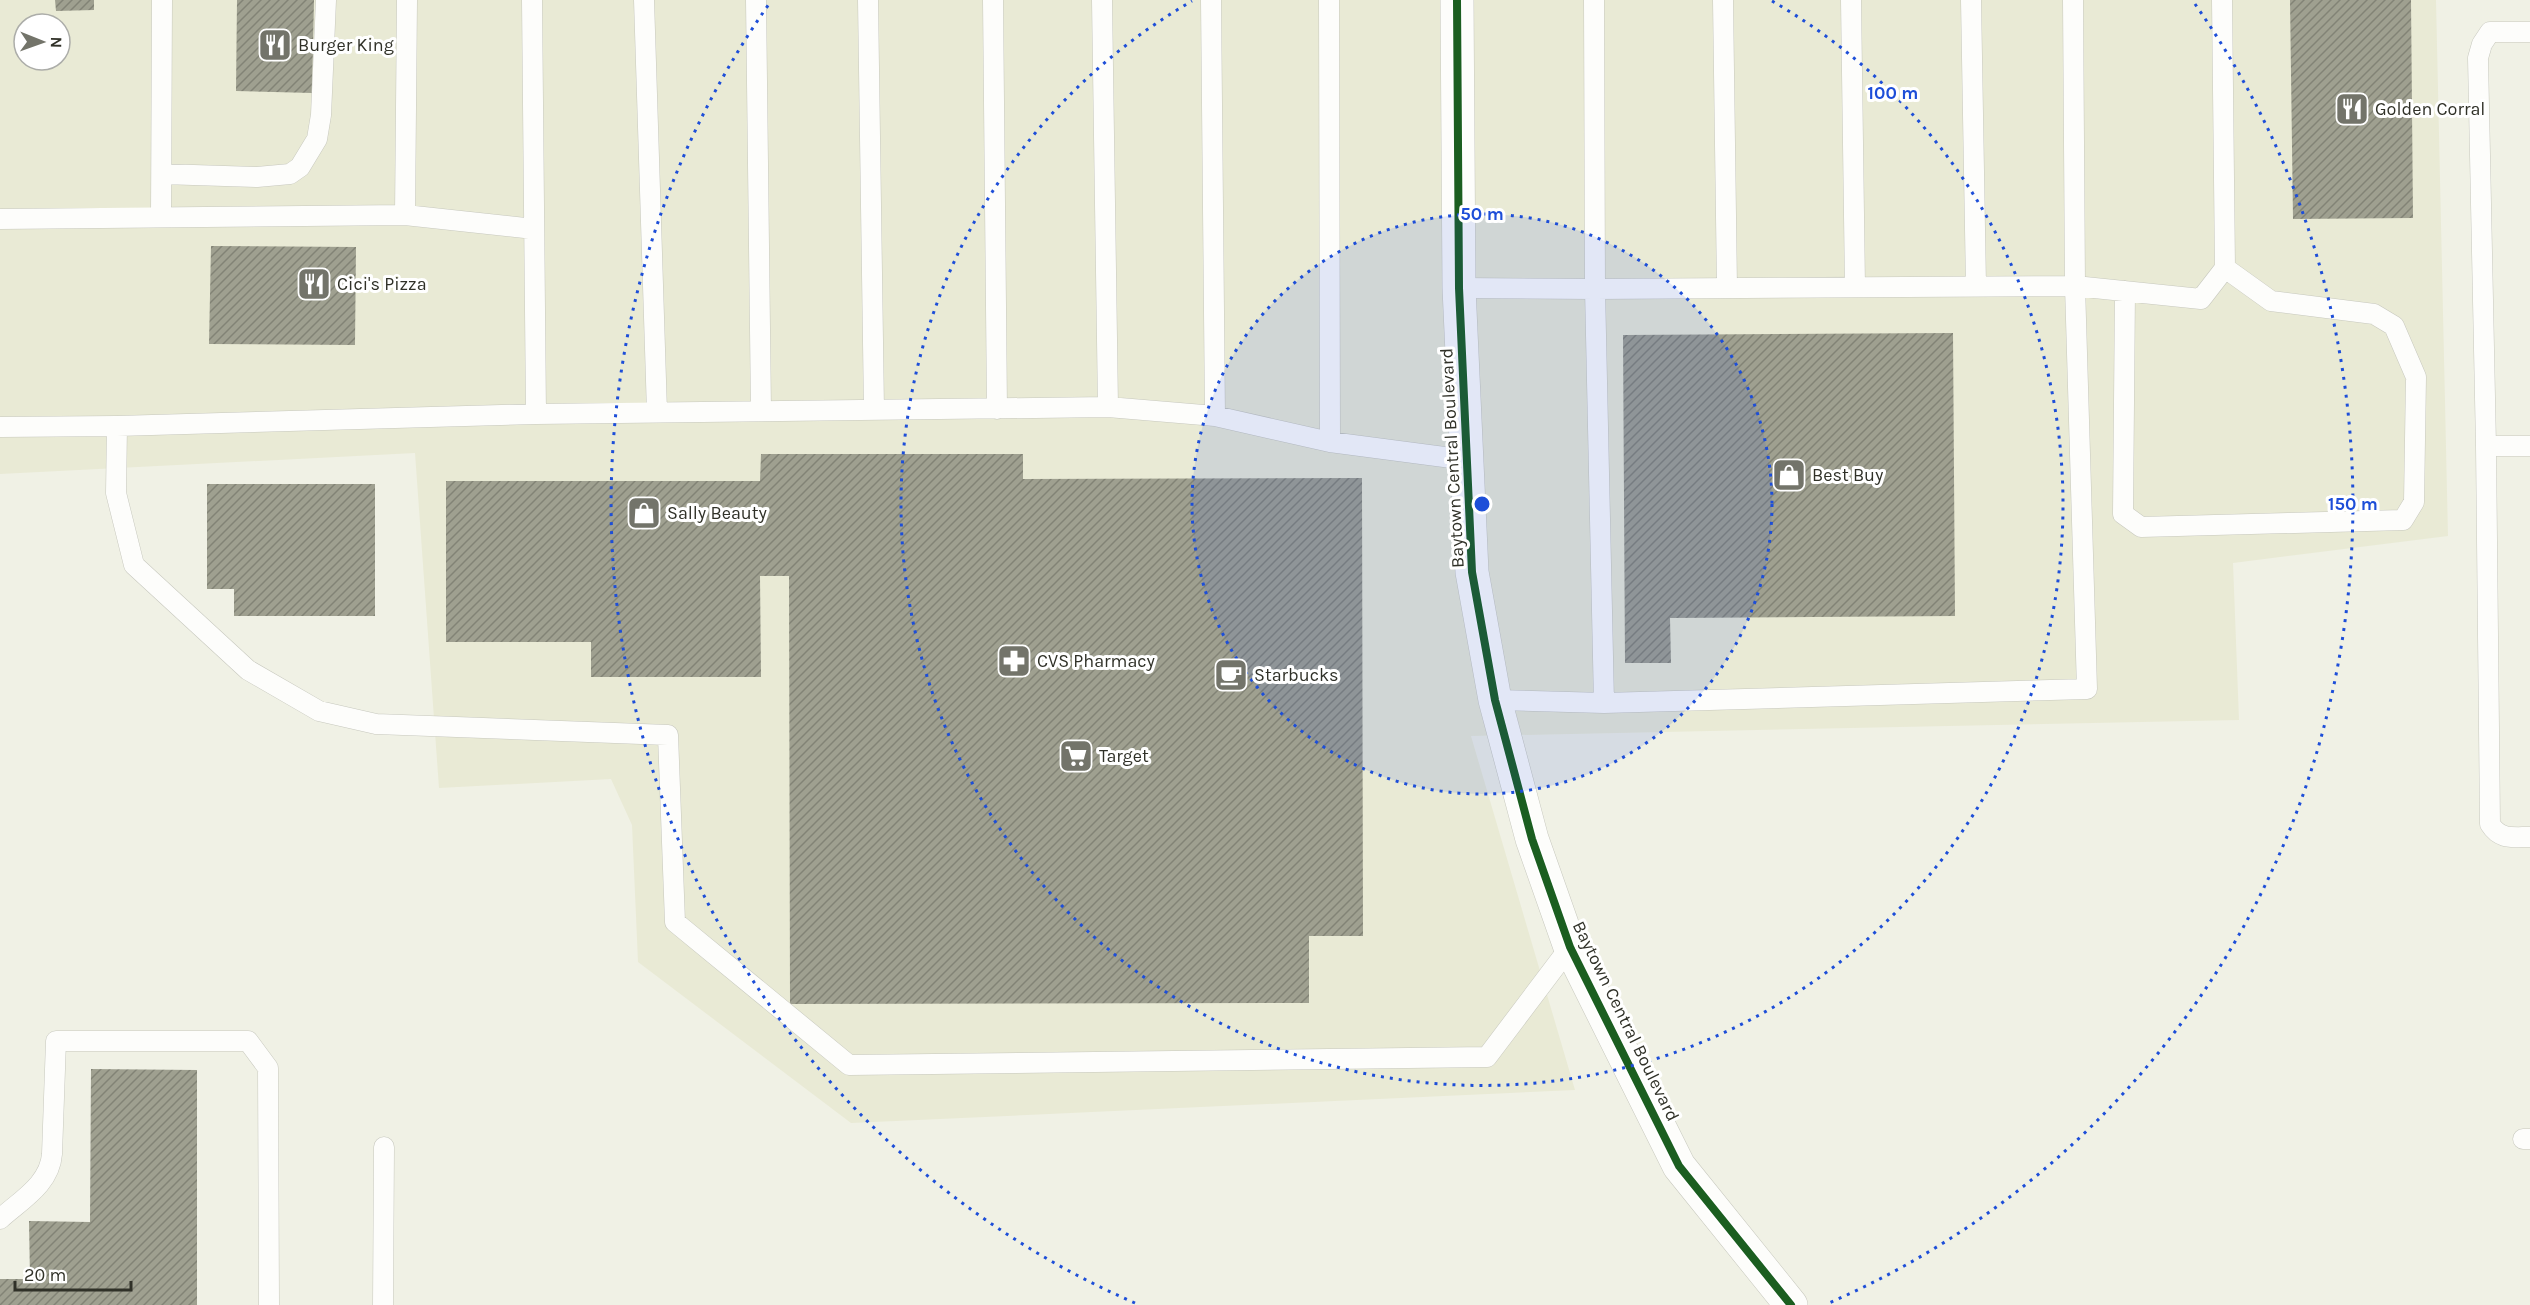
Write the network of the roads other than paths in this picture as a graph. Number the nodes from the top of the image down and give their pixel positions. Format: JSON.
{"nodes":[{"id":1,"x":162,"y":0,"type":"edge"},
{"id":2,"x":326,"y":0,"type":"edge"},
{"id":3,"x":407,"y":0,"type":"edge"},
{"id":4,"x":532,"y":0,"type":"edge"},
{"id":5,"x":644,"y":0,"type":"edge"},
{"id":6,"x":756,"y":0,"type":"edge"},
{"id":7,"x":868,"y":0,"type":"edge"},
{"id":8,"x":993,"y":0,"type":"edge"},
{"id":9,"x":1102,"y":0,"type":"edge"},
{"id":10,"x":1211,"y":0,"type":"edge"},
{"id":11,"x":1329,"y":0,"type":"edge"},
{"id":12,"x":1457,"y":0,"type":"edge"},
{"id":13,"x":1594,"y":0,"type":"edge"},
{"id":14,"x":1723,"y":0,"type":"edge"},
{"id":15,"x":1851,"y":0,"type":"edge"},
{"id":16,"x":1971,"y":0,"type":"edge"},
{"id":17,"x":2073,"y":0,"type":"edge"},
{"id":18,"x":2222,"y":0,"type":"edge"},
{"id":19,"x":2530,"y":32,"type":"edge"},
{"id":20,"x":162,"y":174,"type":"junction"},
{"id":21,"x":405,"y":215,"type":"junction"},
{"id":22,"x":161,"y":217,"type":"junction"},
{"id":23,"x":0,"y":219,"type":"edge"},
{"id":24,"x":534,"y":229,"type":"junction"},
{"id":25,"x":2225,"y":268,"type":"junction"},
{"id":26,"x":1976,"y":286,"type":"junction"},
{"id":27,"x":2074,"y":286,"type":"junction"},
{"id":28,"x":1855,"y":287,"type":"junction"},
{"id":29,"x":1459,"y":288,"type":"junction"},
{"id":30,"x":1727,"y":288,"type":"junction"},
{"id":31,"x":1595,"y":289,"type":"junction"},
{"id":32,"x":2125,"y":291,"type":"junction"},
{"id":33,"x":1108,"y":407,"type":"junction"},
{"id":34,"x":997,"y":409,"type":"junction"},
{"id":35,"x":874,"y":410,"type":"junction"},
{"id":36,"x":761,"y":411,"type":"junction"},
{"id":37,"x":657,"y":412,"type":"junction"},
{"id":38,"x":536,"y":414,"type":"junction"},
{"id":39,"x":1215,"y":416,"type":"junction"},
{"id":40,"x":117,"y":426,"type":"junction"},
{"id":41,"x":0,"y":427,"type":"edge"},
{"id":42,"x":1330,"y":442,"type":"junction"},
{"id":43,"x":2486,"y":446,"type":"junction"},
{"id":44,"x":2530,"y":446,"type":"edge"},
{"id":45,"x":1467,"y":460,"type":"junction"},
{"id":46,"x":1495,"y":700,"type":"junction"},
{"id":47,"x":1604,"y":703,"type":"junction"},
{"id":48,"x":2530,"y":837,"type":"edge"},
{"id":49,"x":1570,"y":947,"type":"junction"},
{"id":50,"x":384,"y":1147,"type":"dead end"},
{"id":51,"x":0,"y":1219,"type":"edge"},
{"id":52,"x":269,"y":1305,"type":"edge"},
{"id":53,"x":383,"y":1305,"type":"edge"},
{"id":54,"x":1791,"y":1305,"type":"edge"}],
"edges":[{"from":1,"to":20,"type":"lane"},
{"from":2,"to":20,"type":"lane"},
{"from":3,"to":21,"type":"lane"},
{"from":4,"to":24,"type":"lane"},
{"from":5,"to":37,"type":"lane"},
{"from":6,"to":36,"type":"lane"},
{"from":7,"to":35,"type":"lane"},
{"from":8,"to":34,"type":"lane"},
{"from":9,"to":33,"type":"lane"},
{"from":10,"to":39,"type":"lane"},
{"from":11,"to":42,"type":"lane"},
{"from":12,"to":29,"type":"street","name":"Baytown Central Boulevard"},
{"from":13,"to":31,"type":"lane"},
{"from":14,"to":30,"type":"lane"},
{"from":15,"to":28,"type":"lane"},
{"from":16,"to":26,"type":"lane"},
{"from":17,"to":27,"type":"lane"},
{"from":18,"to":25,"type":"lane"},
{"from":19,"to":43,"type":"lane"},
{"from":20,"to":22,"type":"lane"},
{"from":21,"to":22,"type":"lane"},
{"from":21,"to":24,"type":"lane"},
{"from":22,"to":23,"type":"lane"},
{"from":24,"to":38,"type":"lane"},
{"from":25,"to":32,"type":"lane"},
{"from":25,"to":32,"type":"lane"},
{"from":26,"to":27,"type":"lane"},
{"from":26,"to":28,"type":"lane"},
{"from":27,"to":32,"type":"lane"},
{"from":27,"to":47,"type":"lane"},
{"from":28,"to":30,"type":"lane"},
{"from":29,"to":31,"type":"lane"},
{"from":29,"to":45,"type":"street","name":"Baytown Central Boulevard"},
{"from":30,"to":31,"type":"lane"},
{"from":31,"to":47,"type":"lane"},
{"from":33,"to":34,"type":"lane"},
{"from":33,"to":39,"type":"lane"},
{"from":34,"to":35,"type":"lane"},
{"from":35,"to":36,"type":"lane"},
{"from":36,"to":37,"type":"lane"},
{"from":37,"to":38,"type":"lane"},
{"from":38,"to":40,"type":"lane"},
{"from":39,"to":42,"type":"lane"},
{"from":40,"to":41,"type":"lane"},
{"from":40,"to":49,"type":"lane"},
{"from":42,"to":45,"type":"lane"},
{"from":43,"to":44,"type":"lane"},
{"from":43,"to":48,"type":"lane"},
{"from":45,"to":46,"type":"street","name":"Baytown Central Boulevard"},
{"from":46,"to":47,"type":"lane"},
{"from":46,"to":49,"type":"street","name":"Baytown Central Boulevard"},
{"from":49,"to":54,"type":"street","name":"Baytown Central Boulevard"},
{"from":50,"to":53,"type":"lane"},
{"from":51,"to":52,"type":"lane"}]}
